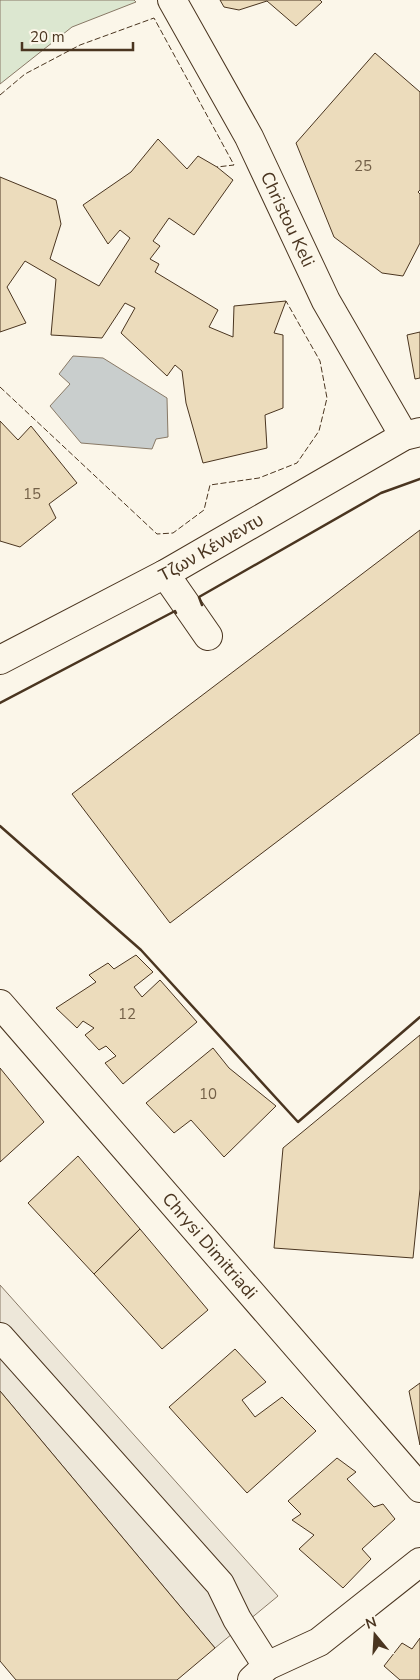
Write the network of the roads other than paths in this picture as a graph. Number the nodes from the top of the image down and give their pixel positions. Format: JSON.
{"nodes":[{"id":1,"x":172,"y":0,"type":"edge"},
{"id":2,"x":412,"y":434,"type":"edge"},
{"id":3,"x":165,"y":574,"type":"junction"},
{"id":4,"x":208,"y":636,"type":"dead end"},
{"id":5,"x":0,"y":660,"type":"edge"},
{"id":6,"x":0,"y":1004,"type":"edge"},
{"id":7,"x":0,"y":1337,"type":"edge"},
{"id":8,"x":420,"y":1488,"type":"edge"},
{"id":9,"x":420,"y":1562,"type":"edge"},
{"id":10,"x":260,"y":1673,"type":"edge"}],
"edges":[{"from":1,"to":2,"type":"street","name":"Christou Keli"},
{"from":2,"to":3,"type":"street","name":"Τζων Κέννεντυ"},
{"from":3,"to":4,"type":"street"},
{"from":3,"to":5,"type":"street","name":"Τζων Κέννεντυ"},
{"from":6,"to":8,"type":"street","name":"Chrysi Dimitriadi"},
{"from":7,"to":10,"type":"street"},
{"from":9,"to":10,"type":"street"}]}
